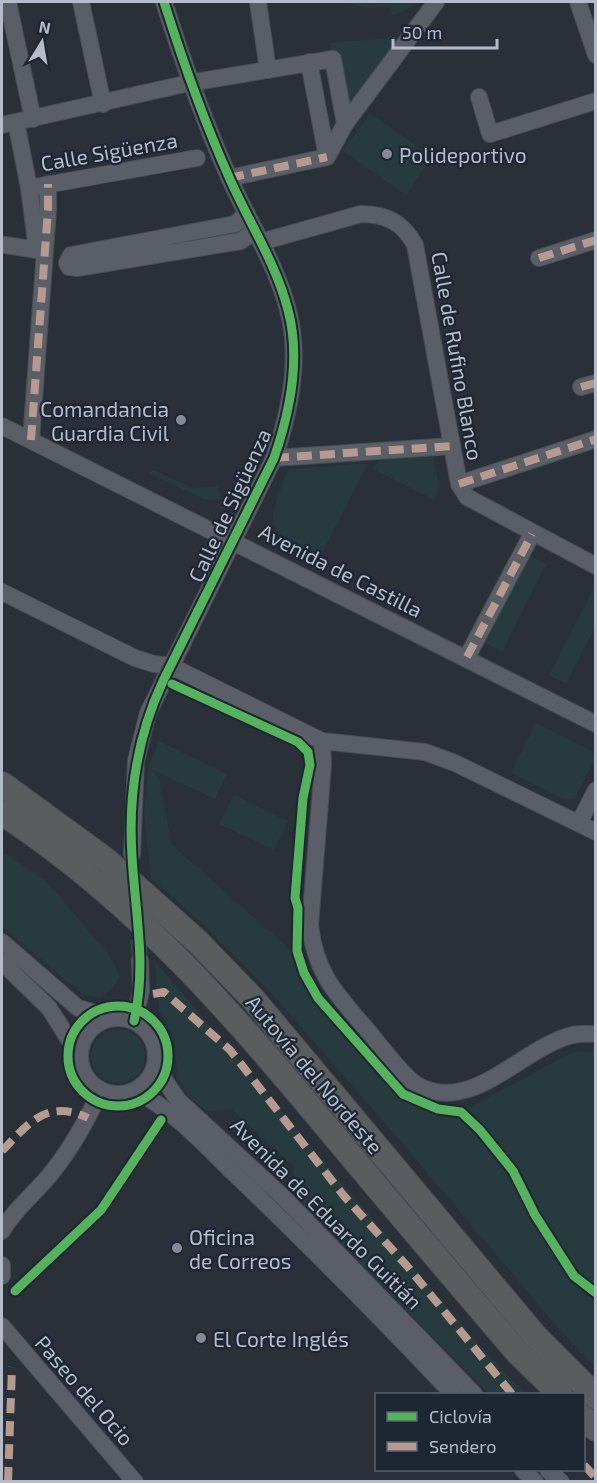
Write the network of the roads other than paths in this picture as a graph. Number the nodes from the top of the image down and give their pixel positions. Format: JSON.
{"nodes":[{"id":1,"x":14,"y":2,"type":"edge"},
{"id":2,"x":81,"y":2,"type":"edge"},
{"id":3,"x":164,"y":2,"type":"edge"},
{"id":4,"x":258,"y":2,"type":"edge"},
{"id":5,"x":436,"y":2,"type":"edge"},
{"id":6,"x":578,"y":2,"type":"edge"},
{"id":7,"x":595,"y":52,"type":"edge"},
{"id":8,"x":309,"y":62,"type":"junction"},
{"id":9,"x":268,"y":70,"type":"junction"},
{"id":10,"x":189,"y":83,"type":"junction"},
{"id":11,"x":479,"y":97,"type":"dead end"},
{"id":12,"x":596,"y":101,"type":"edge"},
{"id":13,"x":103,"y":105,"type":"junction"},
{"id":14,"x":33,"y":119,"type":"junction"},
{"id":15,"x":9,"y":124,"type":"edge"},
{"id":16,"x":345,"y":124,"type":"junction"},
{"id":17,"x":197,"y":158,"type":"dead end"},
{"id":18,"x":327,"y":158,"type":"junction"},
{"id":19,"x":230,"y":178,"type":"junction"},
{"id":20,"x":48,"y":184,"type":"junction"},
{"id":21,"x":29,"y":188,"type":"junction"},
{"id":22,"x":247,"y":214,"type":"junction"},
{"id":23,"x":258,"y":236,"type":"junction"},
{"id":24,"x":596,"y":240,"type":"edge"},
{"id":25,"x":5,"y":246,"type":"dead end"},
{"id":26,"x":539,"y":258,"type":"dead end"},
{"id":27,"x":2,"y":426,"type":"edge"},
{"id":28,"x":596,"y":439,"type":"edge"},
{"id":29,"x":32,"y":440,"type":"junction"},
{"id":30,"x":452,"y":446,"type":"junction"},
{"id":31,"x":274,"y":458,"type":"junction"},
{"id":32,"x":459,"y":484,"type":"junction"},
{"id":33,"x":532,"y":534,"type":"junction"},
{"id":34,"x":234,"y":542,"type":"junction"},
{"id":35,"x":596,"y":566,"type":"edge"},
{"id":36,"x":2,"y":592,"type":"edge"},
{"id":37,"x":466,"y":657,"type":"junction"},
{"id":38,"x":171,"y":666,"type":"junction"},
{"id":39,"x":596,"y":724,"type":"edge"},
{"id":40,"x":322,"y":741,"type":"junction"},
{"id":41,"x":2,"y":784,"type":"edge"},
{"id":42,"x":596,"y":789,"type":"edge"},
{"id":43,"x":2,"y":813,"type":"edge"},
{"id":44,"x":579,"y":823,"type":"junction"},
{"id":45,"x":596,"y":832,"type":"edge"},
{"id":46,"x":132,"y":854,"type":"dead end"},
{"id":47,"x":2,"y":942,"type":"edge"},
{"id":48,"x":140,"y":960,"type":"tunnel mouth"},
{"id":49,"x":2,"y":962,"type":"edge"},
{"id":50,"x":112,"y":1018,"type":"junction"},
{"id":51,"x":134,"y":1021,"type":"junction"},
{"id":52,"x":596,"y":1034,"type":"edge"},
{"id":53,"x":80,"y":1057,"type":"junction"},
{"id":54,"x":157,"y":1058,"type":"junction"},
{"id":55,"x":101,"y":1091,"type":"junction"},
{"id":56,"x":135,"y":1091,"type":"junction"},
{"id":57,"x":2,"y":1231,"type":"edge"},
{"id":58,"x":2,"y":1265,"type":"edge"},
{"id":59,"x":2,"y":1276,"type":"edge"},
{"id":60,"x":2,"y":1326,"type":"edge"},
{"id":61,"x":451,"y":1393,"type":"edge"},
{"id":62,"x":472,"y":1393,"type":"edge"},
{"id":63,"x":558,"y":1393,"type":"edge"},
{"id":64,"x":593,"y":1394,"type":"edge"},
{"id":65,"x":585,"y":1419,"type":"edge"},
{"id":66,"x":596,"y":1430,"type":"edge"},
{"id":67,"x":524,"y":1471,"type":"edge"},
{"id":68,"x":549,"y":1471,"type":"edge"},
{"id":69,"x":135,"y":1482,"type":"edge"},
{"id":70,"x":536,"y":1482,"type":"edge"},
{"id":71,"x":561,"y":1482,"type":"edge"}],
"edges":[{"from":1,"to":14,"type":"street"},
{"from":2,"to":13,"type":"street"},
{"from":3,"to":10,"type":"street","name":"Calle de Sigüenza"},
{"from":4,"to":9,"type":"street"},
{"from":5,"to":16,"type":"street"},
{"from":6,"to":7,"type":"street"},
{"from":8,"to":9,"type":"street"},
{"from":8,"to":16,"type":"street"},
{"from":8,"to":18,"type":"street"},
{"from":9,"to":10,"type":"street"},
{"from":10,"to":13,"type":"street"},
{"from":10,"to":19,"type":"street","name":"Calle de Sigüenza"},
{"from":11,"to":12,"type":"street"},
{"from":13,"to":14,"type":"street"},
{"from":14,"to":15,"type":"street"},
{"from":15,"to":21,"type":"street","name":"Calle Sigüenza"},
{"from":16,"to":18,"type":"street"},
{"from":17,"to":20,"type":"street","name":"Calle Sigüenza"},
{"from":18,"to":19,"type":"street"},
{"from":19,"to":22,"type":"street","name":"Calle de Sigüenza"},
{"from":20,"to":21,"type":"street","name":"Calle Sigüenza"},
{"from":20,"to":29,"type":"street"},
{"from":21,"to":25,"type":"street","name":"Calle Sigüenza"},
{"from":22,"to":23,"type":"street","name":"Calle de Sigüenza"},
{"from":22,"to":23,"type":"street"},
{"from":23,"to":30,"type":"street","name":"Calle de Rufino Blanco"},
{"from":23,"to":31,"type":"street","name":"Calle de Sigüenza"},
{"from":24,"to":26,"type":"street"},
{"from":27,"to":29,"type":"street","name":"Avenida de Castilla"},
{"from":28,"to":32,"type":"street"},
{"from":29,"to":34,"type":"street","name":"Avenida de Castilla"},
{"from":30,"to":31,"type":"street"},
{"from":30,"to":32,"type":"street","name":"Calle de Rufino Blanco"},
{"from":31,"to":34,"type":"street","name":"Calle de Sigüenza"},
{"from":32,"to":33,"type":"street","name":"Calle de Rufino Blanco"},
{"from":33,"to":35,"type":"street","name":"Calle de Rufino Blanco"},
{"from":33,"to":37,"type":"street"},
{"from":34,"to":37,"type":"street","name":"Avenida de Castilla"},
{"from":34,"to":38,"type":"street","name":"Calle de Sigüenza"},
{"from":36,"to":38,"type":"street"},
{"from":37,"to":39,"type":"street","name":"Avenida de Castilla"},
{"from":38,"to":40,"type":"street"},
{"from":38,"to":46,"type":"street","name":"Calle de Sigüenza"},
{"from":40,"to":44,"type":"street"},
{"from":40,"to":52,"type":"street"},
{"from":41,"to":64,"type":"highway","name":"Autovía del Nordeste"},
{"from":42,"to":44,"type":"street"},
{"from":43,"to":63,"type":"highway","name":"Autovía del Nordeste"},
{"from":44,"to":45,"type":"street"},
{"from":47,"to":50,"type":"street"},
{"from":48,"to":51,"type":"street"},
{"from":49,"to":53,"type":"street"},
{"from":50,"to":51,"type":"street"},
{"from":50,"to":53,"type":"street"},
{"from":51,"to":54,"type":"street"},
{"from":53,"to":55,"type":"street"},
{"from":54,"to":56,"type":"street"},
{"from":54,"to":62,"type":"street","name":"Avenida de Eduardo Guitián"},
{"from":55,"to":56,"type":"street"},
{"from":55,"to":57,"type":"street"},
{"from":56,"to":61,"type":"street","name":"Avenida de Eduardo Guitián"},
{"from":58,"to":59,"type":"street"},
{"from":60,"to":69,"type":"street","name":"Paseo del Ocio"},
{"from":65,"to":66,"type":"highway"},
{"from":67,"to":70,"type":"street"},
{"from":68,"to":71,"type":"street"}]}
